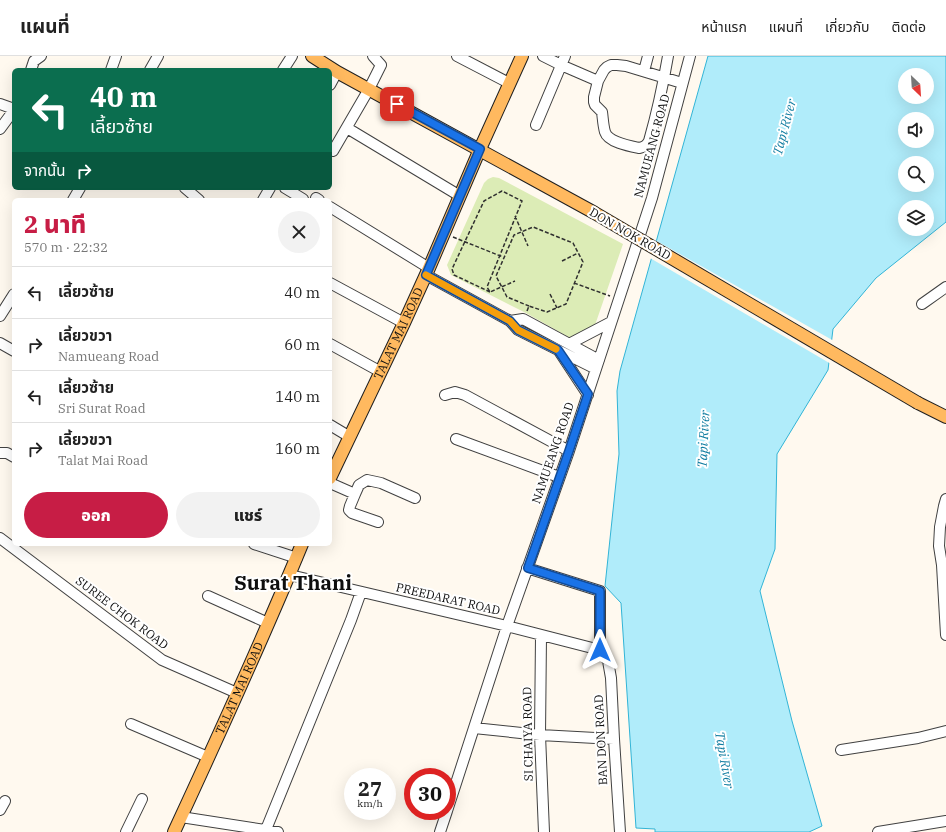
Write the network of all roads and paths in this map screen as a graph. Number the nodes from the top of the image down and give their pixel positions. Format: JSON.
{"nodes":[{"id":1,"x":41,"y":56,"type":"edge"},
{"id":2,"x":116,"y":56,"type":"edge"},
{"id":3,"x":158,"y":56,"type":"edge"},
{"id":4,"x":292,"y":56,"type":"edge"},
{"id":5,"x":312,"y":56,"type":"edge"},
{"id":6,"x":373,"y":56,"type":"edge"},
{"id":7,"x":458,"y":56,"type":"edge"},
{"id":8,"x":522,"y":56,"type":"edge"},
{"id":9,"x":543,"y":56,"type":"edge"},
{"id":10,"x":648,"y":56,"type":"edge"},
{"id":11,"x":668,"y":56,"type":"edge"},
{"id":12,"x":690,"y":56,"type":"edge"},
{"id":13,"x":563,"y":60,"type":"edge"},
{"id":14,"x":32,"y":68,"type":"edge"},
{"id":15,"x":112,"y":68,"type":"edge"},
{"id":16,"x":151,"y":68,"type":"edge"},
{"id":17,"x":284,"y":68,"type":"edge"},
{"id":18,"x":332,"y":68,"type":"edge"},
{"id":19,"x":332,"y":68,"type":"edge"},
{"id":20,"x":338,"y":72,"type":"junction"},
{"id":21,"x":644,"y":72,"type":"junction"},
{"id":22,"x":665,"y":77,"type":"junction"},
{"id":23,"x":332,"y":81,"type":"edge"},
{"id":24,"x":598,"y":81,"type":"junction"},
{"id":25,"x":509,"y":83,"type":"junction"},
{"id":26,"x":682,"y":83,"type":"junction"},
{"id":27,"x":370,"y":89,"type":"junction"},
{"id":28,"x":0,"y":104,"type":"edge"},
{"id":29,"x":12,"y":108,"type":"edge"},
{"id":30,"x":12,"y":112,"type":"edge"},
{"id":31,"x":536,"y":125,"type":"dead end"},
{"id":32,"x":347,"y":128,"type":"junction"},
{"id":33,"x":0,"y":129,"type":"edge"},
{"id":34,"x":652,"y":132,"type":"junction"},
{"id":35,"x":668,"y":137,"type":"junction"},
{"id":36,"x":480,"y":149,"type":"junction"},
{"id":37,"x":333,"y":151,"type":"dead end"},
{"id":38,"x":188,"y":190,"type":"edge"},
{"id":39,"x":289,"y":190,"type":"edge"},
{"id":40,"x":460,"y":196,"type":"junction"},
{"id":41,"x":198,"y":198,"type":"edge"},
{"id":42,"x":303,"y":198,"type":"dead end"},
{"id":43,"x":332,"y":208,"type":"edge"},
{"id":44,"x":515,"y":216,"type":"junction"},
{"id":45,"x":522,"y":232,"type":"junction"},
{"id":46,"x":444,"y":233,"type":"junction"},
{"id":47,"x":465,"y":242,"type":"junction"},
{"id":48,"x":528,"y":246,"type":"dead end"},
{"id":49,"x":578,"y":253,"type":"junction"},
{"id":50,"x":500,"y":256,"type":"junction"},
{"id":51,"x":504,"y":258,"type":"junction"},
{"id":52,"x":562,"y":260,"type":"dead end"},
{"id":53,"x":427,"y":272,"type":"junction"},
{"id":54,"x":515,"y":281,"type":"dead end"},
{"id":55,"x":574,"y":283,"type":"junction"},
{"id":56,"x":332,"y":284,"type":"edge"},
{"id":57,"x":946,"y":287,"type":"edge"},
{"id":58,"x":502,"y":288,"type":"junction"},
{"id":59,"x":490,"y":292,"type":"junction"},
{"id":60,"x":550,"y":294,"type":"dead end"},
{"id":61,"x":12,"y":297,"type":"edge"},
{"id":62,"x":619,"y":299,"type":"junction"},
{"id":63,"x":922,"y":304,"type":"dead end"},
{"id":64,"x":529,"y":306,"type":"junction"},
{"id":65,"x":557,"y":308,"type":"junction"},
{"id":66,"x":0,"y":316,"type":"edge"},
{"id":67,"x":523,"y":319,"type":"junction"},
{"id":68,"x":510,"y":321,"type":"junction"},
{"id":69,"x":612,"y":322,"type":"junction"},
{"id":70,"x":404,"y":323,"type":"junction"},
{"id":71,"x":0,"y":343,"type":"edge"},
{"id":72,"x":569,"y":344,"type":"junction"},
{"id":73,"x":332,"y":345,"type":"edge"},
{"id":74,"x":12,"y":350,"type":"edge"},
{"id":75,"x":558,"y":350,"type":"junction"},
{"id":76,"x":598,"y":365,"type":"junction"},
{"id":77,"x":381,"y":372,"type":"junction"},
{"id":78,"x":445,"y":394,"type":"dead end"},
{"id":79,"x":588,"y":394,"type":"junction"},
{"id":80,"x":946,"y":417,"type":"edge"},
{"id":81,"x":332,"y":427,"type":"edge"},
{"id":82,"x":350,"y":437,"type":"junction"},
{"id":83,"x":456,"y":439,"type":"dead end"},
{"id":84,"x":569,"y":451,"type":"junction"},
{"id":85,"x":0,"y":454,"type":"edge"},
{"id":86,"x":12,"y":457,"type":"edge"},
{"id":87,"x":332,"y":474,"type":"edge"},
{"id":88,"x":559,"y":477,"type":"junction"},
{"id":89,"x":332,"y":484,"type":"edge"},
{"id":90,"x":355,"y":494,"type":"junction"},
{"id":91,"x":415,"y":498,"type":"dead end"},
{"id":92,"x":946,"y":499,"type":"edge"},
{"id":93,"x":378,"y":522,"type":"dead end"},
{"id":94,"x":0,"y":538,"type":"edge"},
{"id":95,"x":260,"y":546,"type":"edge"},
{"id":96,"x":301,"y":546,"type":"edge"},
{"id":97,"x":296,"y":558,"type":"junction"},
{"id":98,"x":528,"y":568,"type":"junction"},
{"id":99,"x":290,"y":575,"type":"junction"},
{"id":100,"x":361,"y":592,"type":"junction"},
{"id":101,"x":208,"y":596,"type":"dead end"},
{"id":102,"x":268,"y":623,"type":"junction"},
{"id":103,"x":507,"y":626,"type":"junction"},
{"id":104,"x":946,"y":635,"type":"edge"},
{"id":105,"x":541,"y":636,"type":"junction"},
{"id":106,"x":600,"y":650,"type":"junction"},
{"id":107,"x":237,"y":693,"type":"junction"},
{"id":108,"x":131,"y":724,"type":"dead end"},
{"id":109,"x":474,"y":728,"type":"junction"},
{"id":110,"x":946,"y":731,"type":"edge"},
{"id":111,"x":540,"y":735,"type":"junction"},
{"id":112,"x":614,"y":739,"type":"junction"},
{"id":113,"x":841,"y":750,"type":"dead end"},
{"id":114,"x":208,"y":757,"type":"junction"},
{"id":115,"x":456,"y":783,"type":"edge"},
{"id":116,"x":142,"y":799,"type":"dead end"},
{"id":117,"x":6,"y":801,"type":"dead end"},
{"id":118,"x":0,"y":810,"type":"edge"},
{"id":119,"x":181,"y":817,"type":"junction"},
{"id":120,"x":444,"y":820,"type":"edge"},
{"id":121,"x":946,"y":821,"type":"edge"},
{"id":122,"x":265,"y":831,"type":"edge"},
{"id":123,"x":126,"y":832,"type":"edge"},
{"id":124,"x":174,"y":832,"type":"edge"},
{"id":125,"x":278,"y":832,"type":"edge"},
{"id":126,"x":440,"y":832,"type":"edge"},
{"id":127,"x":544,"y":832,"type":"edge"},
{"id":128,"x":620,"y":832,"type":"edge"},
{"id":129,"x":878,"y":832,"type":"edge"}],
"edges":[{"from":1,"to":14,"type":"street"},
{"from":2,"to":15,"type":"street"},
{"from":3,"to":16,"type":"street"},
{"from":4,"to":17,"type":"street"},
{"from":5,"to":18,"type":"main road","name":"DON NOK ROAD"},
{"from":6,"to":27,"type":"street"},
{"from":7,"to":25,"type":"street"},
{"from":8,"to":25,"type":"main road","name":"TALAT MAI ROAD"},
{"from":9,"to":13,"type":"street"},
{"from":10,"to":21,"type":"street"},
{"from":11,"to":22,"type":"street"},
{"from":12,"to":26,"type":"street","name":"NAMUEANG ROAD"},
{"from":13,"to":24,"type":"street"},
{"from":13,"to":31,"type":"street"},
{"from":19,"to":20,"type":"main road","name":"DON NOK ROAD"},
{"from":20,"to":23,"type":"street"},
{"from":20,"to":27,"type":"main road","name":"DON NOK ROAD"},
{"from":21,"to":22,"type":"street"},
{"from":21,"to":24,"type":"street"},
{"from":22,"to":26,"type":"street"},
{"from":22,"to":34,"type":"street"},
{"from":24,"to":34,"type":"street"},
{"from":25,"to":36,"type":"main road","name":"TALAT MAI ROAD"},
{"from":26,"to":35,"type":"street","name":"NAMUEANG ROAD"},
{"from":27,"to":32,"type":"street"},
{"from":27,"to":36,"type":"main road","name":"DON NOK ROAD"},
{"from":28,"to":29,"type":"street"},
{"from":30,"to":33,"type":"street"},
{"from":32,"to":37,"type":"street"},
{"from":32,"to":40,"type":"street"},
{"from":34,"to":35,"type":"street"},
{"from":35,"to":62,"type":"street","name":"NAMUEANG ROAD"},
{"from":36,"to":40,"type":"main road","name":"TALAT MAI ROAD"},
{"from":36,"to":80,"type":"main road","name":"DON NOK ROAD","bridge":true},
{"from":38,"to":41,"type":"street"},
{"from":39,"to":42,"type":"street"},
{"from":40,"to":46,"type":"main road","name":"TALAT MAI ROAD"},
{"from":43,"to":53,"type":"street"},
{"from":44,"to":45,"type":"path"},
{"from":44,"to":47,"type":"path"},
{"from":44,"to":50,"type":"path"},
{"from":45,"to":48,"type":"path"},
{"from":45,"to":49,"type":"path"},
{"from":45,"to":51,"type":"path"},
{"from":46,"to":47,"type":"path"},
{"from":46,"to":53,"type":"main road","name":"TALAT MAI ROAD"},
{"from":47,"to":50,"type":"path"},
{"from":47,"to":59,"type":"path"},
{"from":49,"to":52,"type":"path"},
{"from":49,"to":55,"type":"path"},
{"from":50,"to":51,"type":"path"},
{"from":50,"to":59,"type":"path"},
{"from":51,"to":58,"type":"path"},
{"from":53,"to":68,"type":"street"},
{"from":53,"to":70,"type":"main road","name":"TALAT MAI ROAD"},
{"from":54,"to":58,"type":"path"},
{"from":55,"to":62,"type":"path"},
{"from":55,"to":65,"type":"path"},
{"from":56,"to":70,"type":"street"},
{"from":57,"to":63,"type":"street"},
{"from":58,"to":59,"type":"path"},
{"from":58,"to":64,"type":"path"},
{"from":60,"to":65,"type":"path"},
{"from":61,"to":66,"type":"street"},
{"from":62,"to":69,"type":"street","name":"NAMUEANG ROAD"},
{"from":64,"to":65,"type":"path"},
{"from":64,"to":67,"type":"path"},
{"from":67,"to":68,"type":"street"},
{"from":67,"to":72,"type":"street"},
{"from":68,"to":75,"type":"street"},
{"from":69,"to":72,"type":"street"},
{"from":69,"to":76,"type":"street","name":"NAMUEANG ROAD"},
{"from":70,"to":77,"type":"main road","name":"TALAT MAI ROAD"},
{"from":71,"to":74,"type":"street"},
{"from":72,"to":76,"type":"street"},
{"from":73,"to":77,"type":"street"},
{"from":75,"to":76,"type":"street"},
{"from":75,"to":79,"type":"street"},
{"from":76,"to":79,"type":"street","name":"NAMUEANG ROAD"},
{"from":77,"to":82,"type":"main road","name":"TALAT MAI ROAD"},
{"from":78,"to":84,"type":"street"},
{"from":79,"to":84,"type":"street","name":"NAMUEANG ROAD"},
{"from":81,"to":82,"type":"street"},
{"from":82,"to":87,"type":"main road","name":"TALAT MAI ROAD"},
{"from":83,"to":88,"type":"street"},
{"from":84,"to":88,"type":"street","name":"NAMUEANG ROAD"},
{"from":85,"to":86,"type":"street"},
{"from":88,"to":98,"type":"street","name":"NAMUEANG ROAD"},
{"from":89,"to":90,"type":"street"},
{"from":90,"to":91,"type":"street"},
{"from":90,"to":93,"type":"street"},
{"from":92,"to":104,"type":"street"},
{"from":94,"to":107,"type":"street","name":"SUREE CHOK ROAD"},
{"from":95,"to":97,"type":"street"},
{"from":96,"to":97,"type":"main road","name":"TALAT MAI ROAD"},
{"from":97,"to":99,"type":"main road","name":"TALAT MAI ROAD"},
{"from":98,"to":103,"type":"street","name":"NAMUEANG ROAD"},
{"from":98,"to":106,"type":"street"},
{"from":99,"to":100,"type":"street","name":"PREEDARAT ROAD"},
{"from":99,"to":102,"type":"main road","name":"TALAT MAI ROAD"},
{"from":100,"to":103,"type":"street","name":"PREEDARAT ROAD"},
{"from":100,"to":122,"type":"street"},
{"from":101,"to":102,"type":"street"},
{"from":102,"to":107,"type":"main road","name":"TALAT MAI ROAD"},
{"from":103,"to":105,"type":"street","name":"PREEDARAT ROAD"},
{"from":103,"to":109,"type":"street","name":"NAMUEANG ROAD"},
{"from":105,"to":106,"type":"street","name":"PREEDARAT ROAD"},
{"from":105,"to":111,"type":"street","name":"SI CHAIYA ROAD"},
{"from":106,"to":112,"type":"street","name":"BAN DON ROAD"},
{"from":107,"to":114,"type":"main road","name":"TALAT MAI ROAD"},
{"from":108,"to":114,"type":"street"},
{"from":109,"to":111,"type":"street"},
{"from":109,"to":115,"type":"street","name":"NAMUEANG ROAD"},
{"from":110,"to":113,"type":"street"},
{"from":111,"to":112,"type":"street"},
{"from":111,"to":127,"type":"street","name":"SI CHAIYA ROAD"},
{"from":112,"to":128,"type":"street","name":"BAN DON ROAD"},
{"from":114,"to":119,"type":"main road","name":"TALAT MAI ROAD"},
{"from":116,"to":123,"type":"street"},
{"from":117,"to":118,"type":"street"},
{"from":119,"to":122,"type":"street"},
{"from":119,"to":124,"type":"main road","name":"TALAT MAI ROAD"},
{"from":120,"to":126,"type":"street","name":"NAMUEANG ROAD"},
{"from":121,"to":129,"type":"street"},
{"from":122,"to":125,"type":"street"}]}
